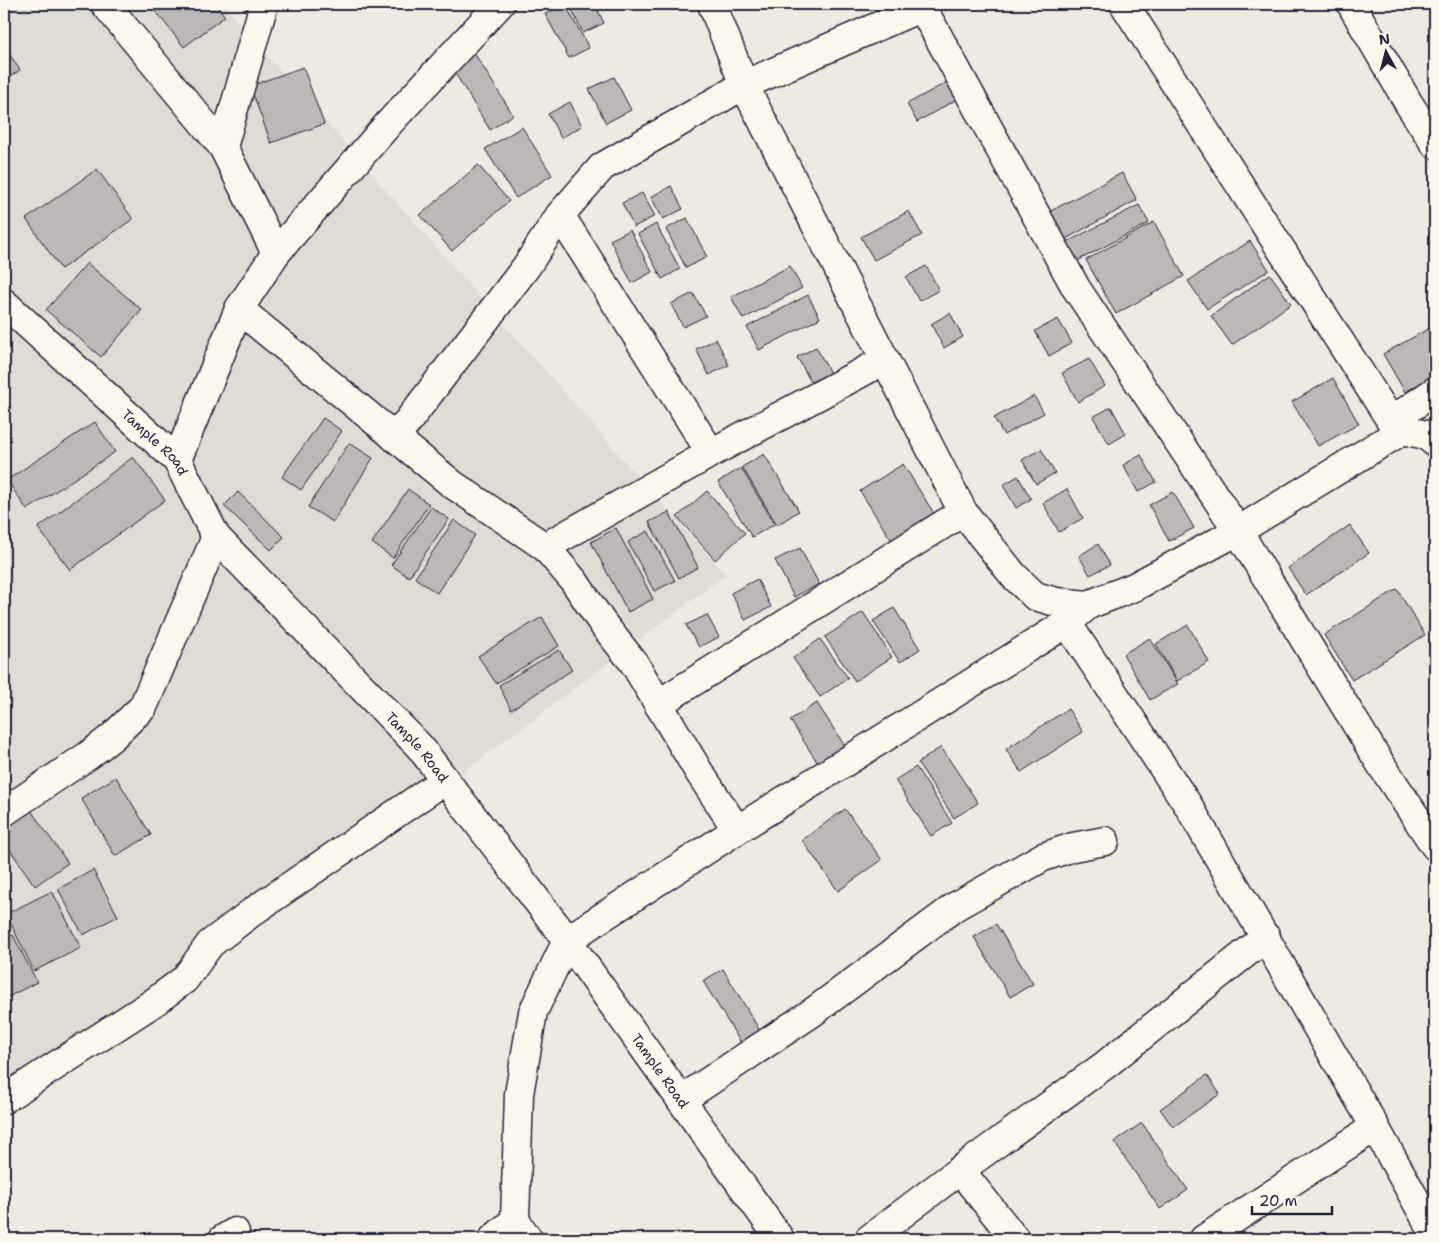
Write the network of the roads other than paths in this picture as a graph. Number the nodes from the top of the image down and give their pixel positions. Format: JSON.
{"nodes":[{"id":1,"x":105,"y":4,"type":"edge"},
{"id":2,"x":264,"y":4,"type":"edge"},
{"id":3,"x":712,"y":4,"type":"edge"},
{"id":4,"x":1124,"y":4,"type":"edge"},
{"id":5,"x":1352,"y":4,"type":"edge"},
{"id":6,"x":496,"y":5,"type":"edge"},
{"id":7,"x":926,"y":6,"type":"edge"},
{"id":8,"x":744,"y":84,"type":"junction"},
{"id":9,"x":1435,"y":144,"type":"edge"},
{"id":10,"x":223,"y":147,"type":"junction"},
{"id":11,"x":560,"y":215,"type":"junction"},
{"id":12,"x":276,"y":253,"type":"junction"},
{"id":13,"x":4,"y":304,"type":"edge"},
{"id":14,"x":239,"y":308,"type":"junction"},
{"id":15,"x":885,"y":360,"type":"junction"},
{"id":16,"x":1435,"y":391,"type":"edge"},
{"id":17,"x":1397,"y":426,"type":"junction"},
{"id":18,"x":395,"y":438,"type":"junction"},
{"id":19,"x":1435,"y":443,"type":"edge"},
{"id":20,"x":711,"y":453,"type":"junction"},
{"id":21,"x":177,"y":460,"type":"junction"},
{"id":22,"x":963,"y":512,"type":"junction"},
{"id":23,"x":1238,"y":531,"type":"junction"},
{"id":24,"x":216,"y":537,"type":"junction"},
{"id":25,"x":545,"y":548,"type":"junction"},
{"id":26,"x":1088,"y":605,"type":"junction"},
{"id":27,"x":1067,"y":623,"type":"junction"},
{"id":28,"x":658,"y":704,"type":"junction"},
{"id":29,"x":444,"y":780,"type":"junction"},
{"id":30,"x":4,"y":812,"type":"edge"},
{"id":31,"x":737,"y":830,"type":"junction"},
{"id":32,"x":1105,"y":841,"type":"dead end"},
{"id":33,"x":1435,"y":846,"type":"edge"},
{"id":34,"x":1266,"y":937,"type":"junction"},
{"id":35,"x":567,"y":940,"type":"junction"},
{"id":36,"x":4,"y":1099,"type":"edge"},
{"id":37,"x":681,"y":1100,"type":"junction"},
{"id":38,"x":1375,"y":1127,"type":"junction"},
{"id":39,"x":960,"y":1170,"type":"junction"},
{"id":40,"x":522,"y":1230,"type":"edge"},
{"id":41,"x":1435,"y":1234,"type":"edge"},
{"id":42,"x":494,"y":1239,"type":"edge"},
{"id":43,"x":780,"y":1239,"type":"edge"},
{"id":44,"x":870,"y":1239,"type":"edge"},
{"id":45,"x":1015,"y":1239,"type":"edge"},
{"id":46,"x":1204,"y":1239,"type":"edge"}],
"edges":[{"from":1,"to":10,"type":"street"},
{"from":2,"to":10,"type":"street"},
{"from":3,"to":8,"type":"street"},
{"from":4,"to":17,"type":"street"},
{"from":5,"to":9,"type":"street"},
{"from":6,"to":12,"type":"street"},
{"from":7,"to":8,"type":"street"},
{"from":7,"to":23,"type":"street"},
{"from":8,"to":11,"type":"street"},
{"from":8,"to":15,"type":"street"},
{"from":10,"to":12,"type":"street"},
{"from":11,"to":18,"type":"street"},
{"from":11,"to":20,"type":"street"},
{"from":12,"to":14,"type":"street"},
{"from":13,"to":21,"type":"street","name":"Tample Road"},
{"from":14,"to":18,"type":"street"},
{"from":14,"to":21,"type":"street"},
{"from":15,"to":20,"type":"street"},
{"from":15,"to":22,"type":"street"},
{"from":16,"to":17,"type":"street"},
{"from":17,"to":19,"type":"street"},
{"from":17,"to":23,"type":"street"},
{"from":18,"to":25,"type":"street"},
{"from":20,"to":25,"type":"street"},
{"from":21,"to":24,"type":"street","name":"Tample Road"},
{"from":22,"to":26,"type":"street"},
{"from":22,"to":28,"type":"street"},
{"from":23,"to":26,"type":"street"},
{"from":23,"to":33,"type":"street"},
{"from":24,"to":29,"type":"street","name":"Tample Road"},
{"from":24,"to":30,"type":"street"},
{"from":25,"to":28,"type":"street"},
{"from":26,"to":27,"type":"street"},
{"from":27,"to":31,"type":"street"},
{"from":27,"to":34,"type":"street"},
{"from":28,"to":31,"type":"street"},
{"from":29,"to":35,"type":"street","name":"Tample Road"},
{"from":29,"to":36,"type":"street"},
{"from":31,"to":35,"type":"street"},
{"from":32,"to":37,"type":"street"},
{"from":34,"to":38,"type":"street"},
{"from":34,"to":39,"type":"street"},
{"from":35,"to":37,"type":"street","name":"Tample Road"},
{"from":35,"to":40,"type":"street"},
{"from":37,"to":43,"type":"street","name":"Tample Road"},
{"from":38,"to":41,"type":"street"},
{"from":38,"to":46,"type":"street"},
{"from":39,"to":44,"type":"street"},
{"from":39,"to":45,"type":"street"},
{"from":40,"to":42,"type":"street"}]}
